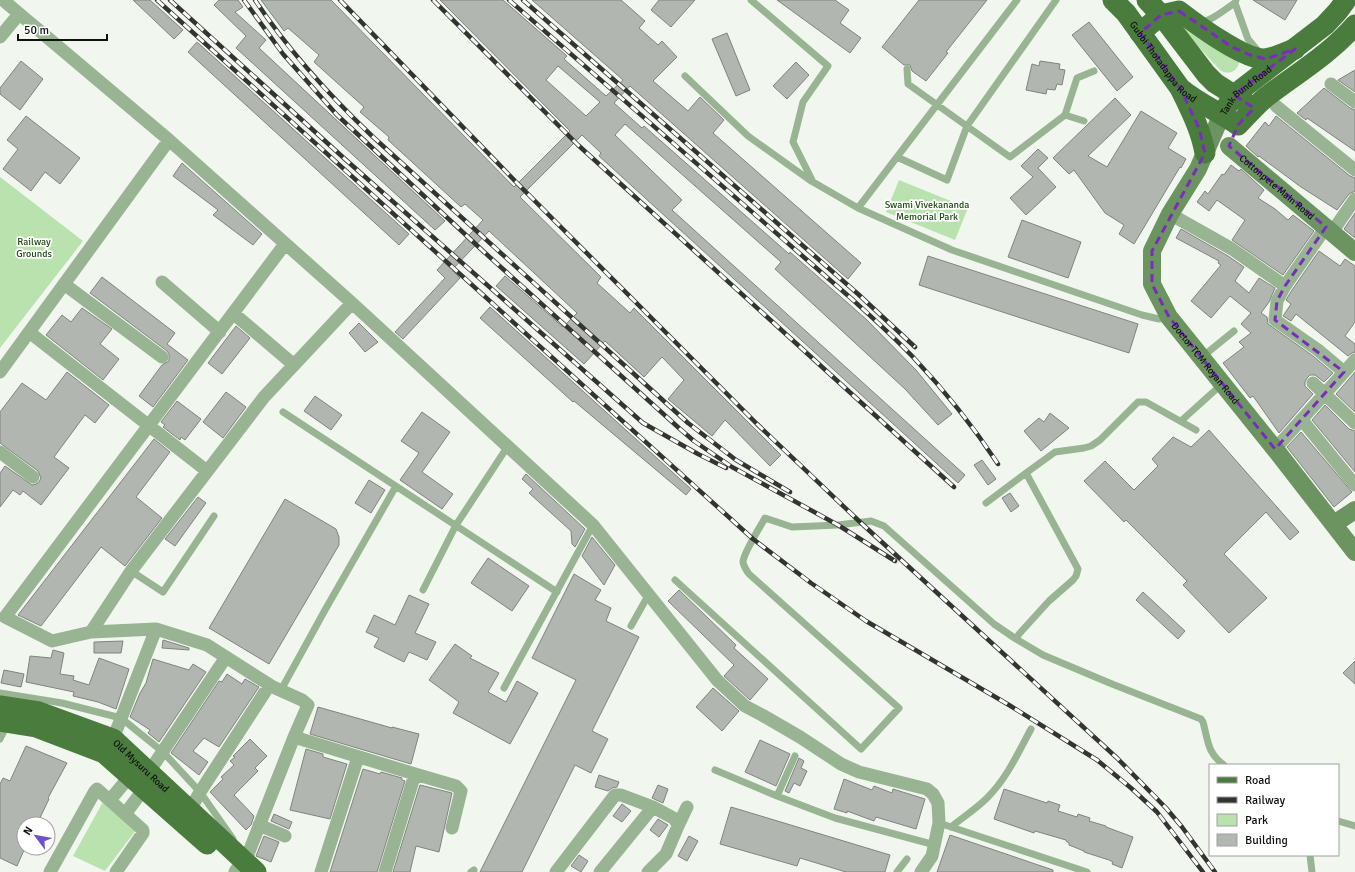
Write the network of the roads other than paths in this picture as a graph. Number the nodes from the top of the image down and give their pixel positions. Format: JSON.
{"nodes":[{"id":1,"x":2,"y":0,"type":"edge"},
{"id":2,"x":751,"y":0,"type":"edge"},
{"id":3,"x":1018,"y":0,"type":"edge"},
{"id":4,"x":1056,"y":0,"type":"edge"},
{"id":5,"x":1113,"y":0,"type":"edge"},
{"id":6,"x":1147,"y":0,"type":"edge"},
{"id":7,"x":1346,"y":0,"type":"edge"},
{"id":8,"x":1236,"y":1,"type":"edge"},
{"id":9,"x":19,"y":14,"type":"junction"},
{"id":10,"x":1161,"y":15,"type":"junction"},
{"id":11,"x":1191,"y":21,"type":"junction"},
{"id":12,"x":1355,"y":25,"type":"edge"},
{"id":13,"x":1140,"y":33,"type":"junction"},
{"id":14,"x":0,"y":37,"type":"edge"},
{"id":15,"x":1295,"y":49,"type":"junction"},
{"id":16,"x":1266,"y":59,"type":"junction"},
{"id":17,"x":908,"y":69,"type":"dead end"},
{"id":18,"x":1094,"y":71,"type":"dead end"},
{"id":19,"x":685,"y":76,"type":"dead end"},
{"id":20,"x":1331,"y":84,"type":"dead end"},
{"id":21,"x":1180,"y":88,"type":"junction"},
{"id":22,"x":1234,"y":95,"type":"junction"},
{"id":23,"x":1355,"y":102,"type":"edge"},
{"id":24,"x":937,"y":105,"type":"junction"},
{"id":25,"x":1276,"y":106,"type":"dead end"},
{"id":26,"x":1254,"y":108,"type":"junction"},
{"id":27,"x":1065,"y":115,"type":"junction"},
{"id":28,"x":1230,"y":120,"type":"junction"},
{"id":29,"x":1084,"y":121,"type":"dead end"},
{"id":30,"x":967,"y":126,"type":"junction"},
{"id":31,"x":169,"y":140,"type":"junction"},
{"id":32,"x":1230,"y":146,"type":"junction"},
{"id":33,"x":897,"y":157,"type":"junction"},
{"id":34,"x":1202,"y":161,"type":"junction"},
{"id":35,"x":1355,"y":170,"type":"edge"},
{"id":36,"x":813,"y":182,"type":"junction"},
{"id":37,"x":1355,"y":199,"type":"edge"},
{"id":38,"x":858,"y":208,"type":"junction"},
{"id":39,"x":1170,"y":214,"type":"junction"},
{"id":40,"x":1329,"y":230,"type":"junction"},
{"id":41,"x":285,"y":244,"type":"junction"},
{"id":42,"x":1355,"y":252,"type":"edge"},
{"id":43,"x":162,"y":282,"type":"dead end"},
{"id":44,"x":64,"y":284,"type":"junction"},
{"id":45,"x":1285,"y":286,"type":"junction"},
{"id":46,"x":352,"y":303,"type":"junction"},
{"id":47,"x":233,"y":314,"type":"junction"},
{"id":48,"x":1169,"y":317,"type":"junction"},
{"id":49,"x":1234,"y":331,"type":"dead end"},
{"id":50,"x":29,"y":332,"type":"junction"},
{"id":51,"x":220,"y":332,"type":"junction"},
{"id":52,"x":162,"y":357,"type":"dead end"},
{"id":53,"x":1201,"y":357,"type":"junction"},
{"id":54,"x":294,"y":365,"type":"junction"},
{"id":55,"x":1351,"y":366,"type":"edge"},
{"id":56,"x":0,"y":372,"type":"edge"},
{"id":57,"x":1222,"y":383,"type":"junction"},
{"id":58,"x":1313,"y":383,"type":"dead end"},
{"id":59,"x":1324,"y":394,"type":"junction"},
{"id":60,"x":284,"y":412,"type":"dead end"},
{"id":61,"x":1302,"y":420,"type":"junction"},
{"id":62,"x":1181,"y":421,"type":"junction"},
{"id":63,"x":1355,"y":423,"type":"edge"},
{"id":64,"x":150,"y":425,"type":"junction"},
{"id":65,"x":1196,"y":430,"type":"dead end"},
{"id":66,"x":508,"y":446,"type":"junction"},
{"id":67,"x":1275,"y":449,"type":"junction"},
{"id":68,"x":0,"y":452,"type":"edge"},
{"id":69,"x":207,"y":471,"type":"junction"},
{"id":70,"x":1026,"y":473,"type":"junction"},
{"id":71,"x":34,"y":477,"type":"dead end"},
{"id":72,"x":1355,"y":485,"type":"edge"},
{"id":73,"x":396,"y":486,"type":"junction"},
{"id":74,"x":986,"y":504,"type":"dead end"},
{"id":75,"x":1355,"y":510,"type":"edge"},
{"id":76,"x":214,"y":516,"type":"dead end"},
{"id":77,"x":593,"y":524,"type":"junction"},
{"id":78,"x":1334,"y":524,"type":"junction"},
{"id":79,"x":456,"y":525,"type":"junction"},
{"id":80,"x":1355,"y":552,"type":"edge"},
{"id":81,"x":131,"y":572,"type":"junction"},
{"id":82,"x":675,"y":580,"type":"dead end"},
{"id":83,"x":423,"y":590,"type":"dead end"},
{"id":84,"x":557,"y":592,"type":"junction"},
{"id":85,"x":649,"y":594,"type":"junction"},
{"id":86,"x":631,"y":626,"type":"dead end"},
{"id":87,"x":156,"y":629,"type":"junction"},
{"id":88,"x":91,"y":632,"type":"junction"},
{"id":89,"x":1016,"y":639,"type":"junction"},
{"id":90,"x":222,"y":663,"type":"dead end"},
{"id":91,"x":504,"y":688,"type":"dead end"},
{"id":92,"x":281,"y":690,"type":"junction"},
{"id":93,"x":265,"y":692,"type":"dead end"},
{"id":94,"x":0,"y":693,"type":"edge"},
{"id":95,"x":120,"y":718,"type":"junction"},
{"id":96,"x":2,"y":722,"type":"edge"},
{"id":97,"x":1031,"y":729,"type":"dead end"},
{"id":98,"x":294,"y":737,"type":"junction"},
{"id":99,"x":113,"y":739,"type":"junction"},
{"id":100,"x":163,"y":752,"type":"junction"},
{"id":101,"x":794,"y":756,"type":"dead end"},
{"id":102,"x":358,"y":757,"type":"junction"},
{"id":103,"x":1223,"y":764,"type":"edge"},
{"id":104,"x":715,"y":770,"type":"dead end"},
{"id":105,"x":414,"y":774,"type":"junction"},
{"id":106,"x":141,"y":779,"type":"junction"},
{"id":107,"x":777,"y":796,"type":"junction"},
{"id":108,"x":110,"y":800,"type":"junction"},
{"id":109,"x":195,"y":801,"type":"junction"},
{"id":110,"x":653,"y":807,"type":"junction"},
{"id":111,"x":687,"y":807,"type":"dead end"},
{"id":112,"x":125,"y":814,"type":"junction"},
{"id":113,"x":1339,"y":821,"type":"edge"},
{"id":114,"x":259,"y":825,"type":"junction"},
{"id":115,"x":945,"y":825,"type":"junction"},
{"id":116,"x":678,"y":826,"type":"junction"},
{"id":117,"x":1355,"y":826,"type":"edge"},
{"id":118,"x":452,"y":828,"type":"dead end"},
{"id":119,"x":285,"y":836,"type":"dead end"},
{"id":120,"x":935,"y":845,"type":"junction"},
{"id":121,"x":1310,"y":856,"type":"edge"},
{"id":122,"x":907,"y":859,"type":"dead end"},
{"id":123,"x":243,"y":868,"type":"edge"},
{"id":124,"x":50,"y":872,"type":"edge"},
{"id":125,"x":116,"y":872,"type":"edge"},
{"id":126,"x":321,"y":872,"type":"edge"},
{"id":127,"x":385,"y":872,"type":"edge"},
{"id":128,"x":556,"y":872,"type":"edge"},
{"id":129,"x":600,"y":872,"type":"edge"},
{"id":130,"x":648,"y":872,"type":"edge"},
{"id":131,"x":897,"y":872,"type":"edge"},
{"id":132,"x":921,"y":872,"type":"edge"},
{"id":133,"x":1087,"y":872,"type":"edge"},
{"id":134,"x":1312,"y":872,"type":"edge"}],
"edges":[{"from":1,"to":9,"type":"street"},
{"from":2,"to":36,"type":"lane"},
{"from":3,"to":24,"type":"lane"},
{"from":4,"to":30,"type":"lane"},
{"from":5,"to":13,"type":"main road","name":"Gubbi Thotadappa Road"},
{"from":6,"to":10,"type":"main road"},
{"from":7,"to":15,"type":"main road","name":"Tank Bund Road"},
{"from":8,"to":11,"type":"lane"},
{"from":8,"to":16,"type":"lane"},
{"from":9,"to":14,"type":"street"},
{"from":9,"to":31,"type":"street"},
{"from":10,"to":11,"type":"main road"},
{"from":10,"to":13,"type":"main road"},
{"from":10,"to":22,"type":"main road"},
{"from":11,"to":16,"type":"main road"},
{"from":12,"to":26,"type":"main road","name":"Tank Bund Road"},
{"from":13,"to":21,"type":"main road","name":"Gubbi Thotadappa Road"},
{"from":15,"to":16,"type":"main road"},
{"from":15,"to":22,"type":"main road","name":"Tank Bund Road"},
{"from":17,"to":24,"type":"lane"},
{"from":18,"to":27,"type":"lane"},
{"from":19,"to":36,"type":"lane"},
{"from":20,"to":23,"type":"street"},
{"from":21,"to":28,"type":"main road","name":"Gubbi Thotadappa Road"},
{"from":21,"to":34,"type":"main road"},
{"from":22,"to":26,"type":"main road"},
{"from":22,"to":28,"type":"main road","name":"Tank Bund Road"},
{"from":24,"to":30,"type":"lane"},
{"from":24,"to":33,"type":"lane"},
{"from":25,"to":35,"type":"street"},
{"from":26,"to":28,"type":"main road","name":"Tank Bund Road"},
{"from":27,"to":29,"type":"lane"},
{"from":27,"to":30,"type":"lane"},
{"from":28,"to":32,"type":"main road"},
{"from":28,"to":34,"type":"main road","name":"Doctor TCM Royan Road"},
{"from":30,"to":33,"type":"lane"},
{"from":31,"to":41,"type":"street"},
{"from":31,"to":44,"type":"street"},
{"from":32,"to":34,"type":"main road"},
{"from":32,"to":40,"type":"main road","name":"Cottonpete Main Road"},
{"from":33,"to":38,"type":"lane"},
{"from":34,"to":39,"type":"main road","name":"Doctor TCM Royan Road"},
{"from":36,"to":38,"type":"lane"},
{"from":37,"to":40,"type":"street"},
{"from":38,"to":48,"type":"lane"},
{"from":39,"to":45,"type":"street"},
{"from":39,"to":48,"type":"main road","name":"Doctor TCM Royan Road"},
{"from":40,"to":42,"type":"main road","name":"Cottonpete Main Road"},
{"from":40,"to":45,"type":"street"},
{"from":41,"to":46,"type":"street"},
{"from":41,"to":47,"type":"street"},
{"from":43,"to":51,"type":"street"},
{"from":44,"to":50,"type":"street"},
{"from":44,"to":52,"type":"street"},
{"from":45,"to":55,"type":"street"},
{"from":46,"to":54,"type":"street"},
{"from":46,"to":66,"type":"street"},
{"from":47,"to":51,"type":"street"},
{"from":47,"to":54,"type":"street"},
{"from":48,"to":53,"type":"main road","name":"Doctor TCM Royan Road"},
{"from":49,"to":53,"type":"lane"},
{"from":50,"to":56,"type":"street"},
{"from":50,"to":64,"type":"street"},
{"from":51,"to":64,"type":"street"},
{"from":53,"to":57,"type":"main road","name":"Doctor TCM Royan Road"},
{"from":54,"to":69,"type":"street"},
{"from":55,"to":59,"type":"street"},
{"from":57,"to":62,"type":"lane"},
{"from":57,"to":67,"type":"main road","name":"Doctor TCM Royan Road"},
{"from":58,"to":59,"type":"street"},
{"from":59,"to":61,"type":"street"},
{"from":59,"to":63,"type":"street"},
{"from":60,"to":73,"type":"lane"},
{"from":61,"to":67,"type":"street"},
{"from":61,"to":72,"type":"street"},
{"from":62,"to":65,"type":"lane"},
{"from":62,"to":70,"type":"lane"},
{"from":64,"to":69,"type":"street"},
{"from":64,"to":88,"type":"street"},
{"from":66,"to":77,"type":"street"},
{"from":66,"to":79,"type":"lane"},
{"from":67,"to":78,"type":"main road","name":"Doctor TCM Royan Road"},
{"from":68,"to":71,"type":"street"},
{"from":69,"to":81,"type":"street"},
{"from":70,"to":74,"type":"lane"},
{"from":70,"to":89,"type":"lane"},
{"from":73,"to":79,"type":"lane"},
{"from":73,"to":92,"type":"lane"},
{"from":75,"to":78,"type":"main road"},
{"from":76,"to":81,"type":"lane"},
{"from":77,"to":84,"type":"lane"},
{"from":77,"to":85,"type":"street"},
{"from":78,"to":80,"type":"main road","name":"Doctor TCM Royan Road"},
{"from":79,"to":83,"type":"lane"},
{"from":79,"to":84,"type":"lane"},
{"from":81,"to":88,"type":"street"},
{"from":82,"to":89,"type":"lane"},
{"from":84,"to":91,"type":"lane"},
{"from":85,"to":86,"type":"lane"},
{"from":85,"to":115,"type":"street"},
{"from":87,"to":88,"type":"street"},
{"from":87,"to":92,"type":"street"},
{"from":87,"to":95,"type":"street"},
{"from":89,"to":103,"type":"lane"},
{"from":90,"to":100,"type":"street"},
{"from":92,"to":98,"type":"street"},
{"from":93,"to":109,"type":"street"},
{"from":94,"to":95,"type":"lane"},
{"from":95,"to":99,"type":"street"},
{"from":95,"to":100,"type":"lane"},
{"from":96,"to":99,"type":"main road","name":"Old Mysuru Road"},
{"from":96,"to":106,"type":"main road","name":"Old Mysuru Road"},
{"from":97,"to":115,"type":"lane"},
{"from":98,"to":102,"type":"street"},
{"from":98,"to":114,"type":"street"},
{"from":99,"to":106,"type":"main road","name":"Old Mysuru Road"},
{"from":100,"to":106,"type":"street"},
{"from":100,"to":109,"type":"lane"},
{"from":101,"to":107,"type":"lane"},
{"from":102,"to":105,"type":"street"},
{"from":102,"to":126,"type":"street"},
{"from":104,"to":107,"type":"lane"},
{"from":105,"to":118,"type":"street"},
{"from":105,"to":127,"type":"street"},
{"from":106,"to":108,"type":"street"},
{"from":106,"to":109,"type":"main road","name":"Old Mysuru Road"},
{"from":106,"to":112,"type":"street"},
{"from":106,"to":123,"type":"main road","name":"Old Mysuru Road"},
{"from":107,"to":120,"type":"lane"},
{"from":108,"to":112,"type":"street"},
{"from":108,"to":124,"type":"street"},
{"from":109,"to":123,"type":"main road","name":"Old Mysuru Road"},
{"from":110,"to":116,"type":"street"},
{"from":110,"to":128,"type":"street"},
{"from":110,"to":129,"type":"street"},
{"from":111,"to":116,"type":"street"},
{"from":112,"to":125,"type":"street"},
{"from":113,"to":117,"type":"lane"},
{"from":114,"to":119,"type":"street"},
{"from":114,"to":123,"type":"street"},
{"from":115,"to":120,"type":"street"},
{"from":115,"to":133,"type":"lane"},
{"from":116,"to":130,"type":"street"},
{"from":120,"to":132,"type":"street"},
{"from":121,"to":134,"type":"lane"},
{"from":122,"to":131,"type":"lane"}]}
